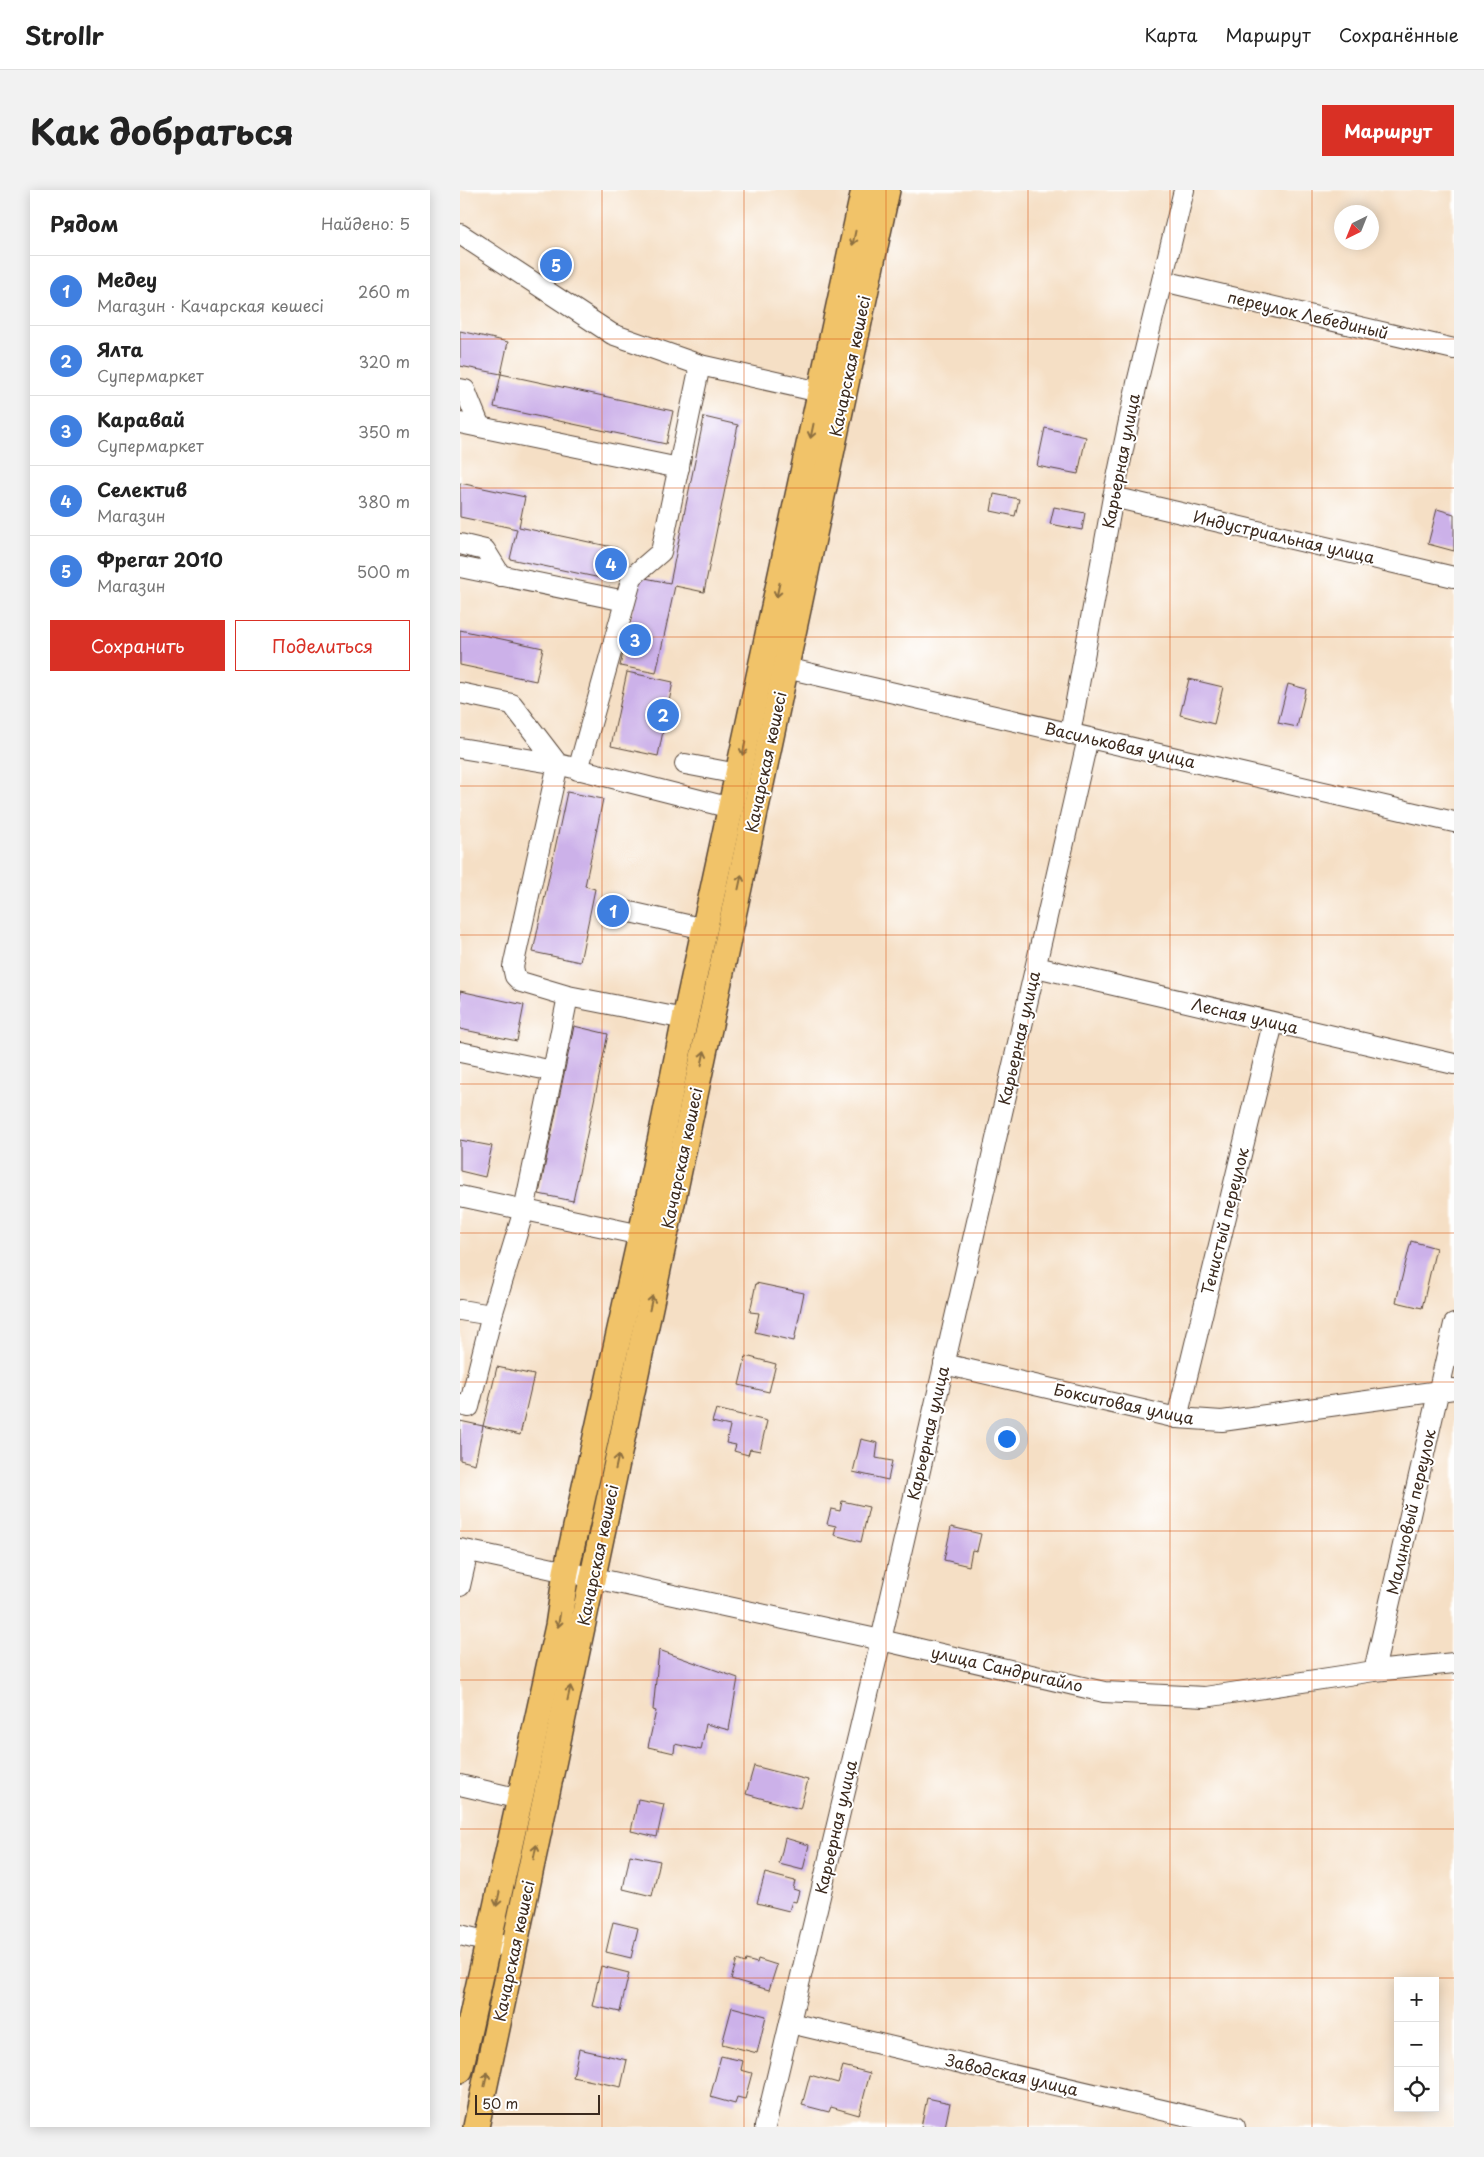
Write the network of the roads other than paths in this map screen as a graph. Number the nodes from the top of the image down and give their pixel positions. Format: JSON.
{"nodes":[{"id":1,"x":864,"y":190,"type":"edge"},
{"id":2,"x":888,"y":190,"type":"edge"},
{"id":3,"x":1184,"y":190,"type":"edge"},
{"id":4,"x":460,"y":234,"type":"edge"},
{"id":5,"x":1163,"y":281,"type":"junction"},
{"id":6,"x":1454,"y":350,"type":"edge"},
{"id":7,"x":700,"y":365,"type":"junction"},
{"id":8,"x":460,"y":389,"type":"edge"},
{"id":9,"x":820,"y":392,"type":"junction"},
{"id":10,"x":460,"y":423,"type":"edge"},
{"id":11,"x":480,"y":427,"type":"junction"},
{"id":12,"x":679,"y":468,"type":"junction"},
{"id":13,"x":1113,"y":497,"type":"junction"},
{"id":14,"x":460,"y":544,"type":"edge"},
{"id":15,"x":460,"y":567,"type":"edge"},
{"id":16,"x":501,"y":576,"type":"junction"},
{"id":17,"x":1454,"y":577,"type":"edge"},
{"id":18,"x":625,"y":602,"type":"junction"},
{"id":19,"x":786,"y":668,"type":"junction"},
{"id":20,"x":460,"y":693,"type":"edge"},
{"id":21,"x":1079,"y":736,"type":"junction"},
{"id":22,"x":460,"y":748,"type":"edge"},
{"id":23,"x":558,"y":764,"type":"junction"},
{"id":24,"x":685,"y":764,"type":"dead end"},
{"id":25,"x":578,"y":770,"type":"junction"},
{"id":26,"x":738,"y":774,"type":"junction"},
{"id":27,"x":731,"y":808,"type":"junction"},
{"id":28,"x":1454,"y":822,"type":"edge"},
{"id":29,"x":621,"y":910,"type":"dead end"},
{"id":30,"x":732,"y":923,"type":"junction"},
{"id":31,"x":706,"y":924,"type":"junction"},
{"id":32,"x":1036,"y":967,"type":"junction"},
{"id":33,"x":568,"y":996,"type":"junction"},
{"id":34,"x":685,"y":1019,"type":"junction"},
{"id":35,"x":1273,"y":1023,"type":"junction"},
{"id":36,"x":460,"y":1052,"type":"edge"},
{"id":37,"x":1454,"y":1064,"type":"edge"},
{"id":38,"x":553,"y":1071,"type":"junction"},
{"id":39,"x":460,"y":1196,"type":"edge"},
{"id":40,"x":524,"y":1210,"type":"junction"},
{"id":41,"x":641,"y":1235,"type":"junction"},
{"id":42,"x":460,"y":1310,"type":"edge"},
{"id":43,"x":492,"y":1315,"type":"junction"},
{"id":44,"x":1454,"y":1324,"type":"edge"},
{"id":45,"x":944,"y":1364,"type":"junction"},
{"id":46,"x":606,"y":1387,"type":"junction"},
{"id":47,"x":1446,"y":1390,"type":"edge"},
{"id":48,"x":632,"y":1392,"type":"junction"},
{"id":49,"x":460,"y":1405,"type":"edge"},
{"id":50,"x":1177,"y":1418,"type":"junction"},
{"id":51,"x":464,"y":1550,"type":"edge"},
{"id":52,"x":566,"y":1572,"type":"junction"},
{"id":53,"x":592,"y":1578,"type":"junction"},
{"id":54,"x":460,"y":1586,"type":"edge"},
{"id":55,"x":881,"y":1640,"type":"junction"},
{"id":56,"x":1454,"y":1663,"type":"edge"},
{"id":57,"x":1374,"y":1672,"type":"junction"},
{"id":58,"x":460,"y":1785,"type":"edge"},
{"id":59,"x":520,"y":1799,"type":"junction"},
{"id":60,"x":460,"y":1934,"type":"edge"},
{"id":61,"x":488,"y":1942,"type":"junction"},
{"id":62,"x":514,"y":1948,"type":"junction"},
{"id":63,"x":790,"y":2023,"type":"junction"},
{"id":64,"x":460,"y":2070,"type":"edge"},
{"id":65,"x":476,"y":2127,"type":"edge"},
{"id":66,"x":764,"y":2127,"type":"edge"},
{"id":67,"x":1235,"y":2127,"type":"edge"}],
"edges":[{"from":1,"to":9,"type":"main road","name":"Качарская көшесі","one_way":true},
{"from":2,"to":19,"type":"main road","name":"Качарская көшесі"},
{"from":3,"to":5,"type":"street","name":"Карьерная улица"},
{"from":4,"to":7,"type":"street"},
{"from":5,"to":6,"type":"street","name":"переулок Лебединый"},
{"from":5,"to":13,"type":"street","name":"Карьерная улица"},
{"from":7,"to":9,"type":"street"},
{"from":7,"to":12,"type":"street"},
{"from":8,"to":11,"type":"street"},
{"from":9,"to":26,"type":"main road","name":"Качарская көшесі","one_way":true},
{"from":10,"to":11,"type":"street"},
{"from":11,"to":12,"type":"street"},
{"from":12,"to":18,"type":"street"},
{"from":13,"to":17,"type":"street","name":"Индустриальная улица"},
{"from":13,"to":21,"type":"street","name":"Карьерная улица"},
{"from":14,"to":16,"type":"street"},
{"from":15,"to":16,"type":"street"},
{"from":16,"to":18,"type":"street"},
{"from":18,"to":25,"type":"street"},
{"from":19,"to":21,"type":"street","name":"Васильковая улица"},
{"from":30,"to":19,"type":"main road","name":"Качарская көшесі","one_way":true},
{"from":20,"to":23,"type":"street"},
{"from":21,"to":28,"type":"street","name":"Васильковая улица"},
{"from":21,"to":32,"type":"street","name":"Карьерная улица"},
{"from":22,"to":23,"type":"street"},
{"from":23,"to":25,"type":"street"},
{"from":23,"to":33,"type":"street"},
{"from":24,"to":26,"type":"street"},
{"from":25,"to":27,"type":"street"},
{"from":26,"to":27,"type":"main road","name":"Качарская көшесі"},
{"from":27,"to":31,"type":"main road","name":"Качарская көшесі"},
{"from":29,"to":31,"type":"street"},
{"from":30,"to":31,"type":"street"},
{"from":48,"to":30,"type":"main road","name":"Качарская көшесі","one_way":true},
{"from":31,"to":34,"type":"main road","name":"Качарская көшесі"},
{"from":32,"to":35,"type":"street","name":"Лесная улица"},
{"from":32,"to":45,"type":"street","name":"Карьерная улица"},
{"from":33,"to":34,"type":"street"},
{"from":33,"to":38,"type":"street"},
{"from":34,"to":41,"type":"main road","name":"Качарская көшесі"},
{"from":35,"to":37,"type":"street","name":"Лесная улица"},
{"from":35,"to":50,"type":"street","name":"Тенистый переулок"},
{"from":36,"to":38,"type":"street"},
{"from":38,"to":40,"type":"street"},
{"from":39,"to":40,"type":"street"},
{"from":40,"to":41,"type":"street"},
{"from":40,"to":43,"type":"street"},
{"from":41,"to":46,"type":"main road","name":"Качарская көшесі"},
{"from":42,"to":43,"type":"street"},
{"from":43,"to":49,"type":"street"},
{"from":44,"to":47,"type":"street","name":"Малиновый переулок"},
{"from":45,"to":50,"type":"street","name":"Бокситовая улица"},
{"from":45,"to":55,"type":"street","name":"Карьерная улица"},
{"from":46,"to":48,"type":"street"},
{"from":46,"to":52,"type":"main road","name":"Качарская көшесі"},
{"from":47,"to":50,"type":"street","name":"Бокситовая улица"},
{"from":47,"to":57,"type":"street","name":"Малиновый переулок"},
{"from":53,"to":48,"type":"main road","name":"Качарская көшесі","one_way":true},
{"from":51,"to":52,"type":"street","name":"улица Сандригайло"},
{"from":51,"to":54,"type":"street"},
{"from":52,"to":53,"type":"street","name":"улица Сандригайло"},
{"from":52,"to":59,"type":"main road","name":"Качарская көшесі","one_way":true},
{"from":53,"to":55,"type":"street","name":"улица Сандригайло"},
{"from":62,"to":53,"type":"main road","name":"Качарская көшесі","one_way":true},
{"from":55,"to":57,"type":"street","name":"улица Сандригайло"},
{"from":55,"to":63,"type":"street","name":"Карьерная улица"},
{"from":56,"to":57,"type":"street","name":"улица Сандригайло"},
{"from":58,"to":59,"type":"street"},
{"from":59,"to":61,"type":"main road","name":"Качарская көшесі","one_way":true},
{"from":60,"to":61,"type":"street"},
{"from":61,"to":62,"type":"street"},
{"from":61,"to":64,"type":"main road","name":"Качарская көшесі"},
{"from":65,"to":62,"type":"main road","name":"Качарская көшесі","one_way":true},
{"from":63,"to":66,"type":"street","name":"Карьерная улица"},
{"from":63,"to":67,"type":"street","name":"Заводская улица"}]}
